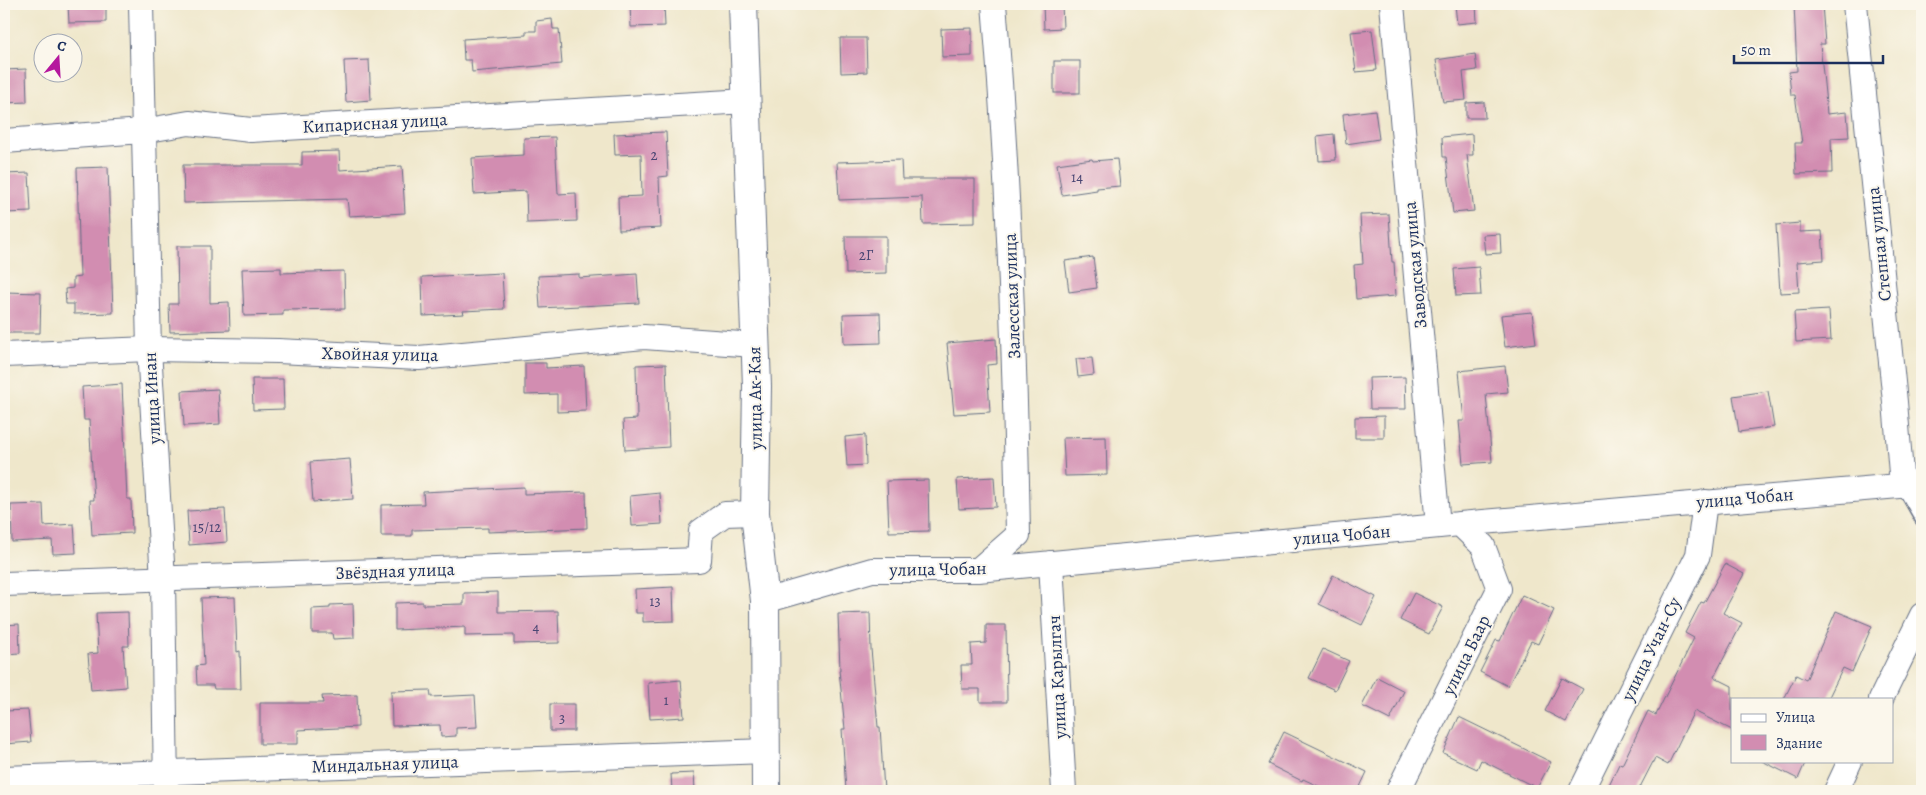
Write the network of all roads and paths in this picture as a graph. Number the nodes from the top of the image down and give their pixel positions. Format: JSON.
{"nodes":[{"id":1,"x":141,"y":4,"type":"edge"},
{"id":2,"x":743,"y":4,"type":"edge"},
{"id":3,"x":994,"y":4,"type":"edge"},
{"id":4,"x":1392,"y":4,"type":"edge"},
{"id":5,"x":1855,"y":4,"type":"edge"},
{"id":6,"x":747,"y":101,"type":"junction"},
{"id":7,"x":143,"y":131,"type":"junction"},
{"id":8,"x":4,"y":141,"type":"edge"},
{"id":9,"x":755,"y":345,"type":"junction"},
{"id":10,"x":149,"y":350,"type":"junction"},
{"id":11,"x":4,"y":355,"type":"edge"},
{"id":12,"x":1912,"y":484,"type":"edge"},
{"id":13,"x":1705,"y":502,"type":"junction"},
{"id":14,"x":755,"y":513,"type":"junction"},
{"id":15,"x":1922,"y":520,"type":"edge"},
{"id":16,"x":1449,"y":525,"type":"junction"},
{"id":17,"x":1051,"y":563,"type":"junction"},
{"id":18,"x":978,"y":570,"type":"junction"},
{"id":19,"x":163,"y":579,"type":"junction"},
{"id":20,"x":4,"y":584,"type":"edge"},
{"id":21,"x":765,"y":601,"type":"junction"},
{"id":22,"x":1922,"y":616,"type":"edge"},
{"id":23,"x":1881,"y":698,"type":"edge"},
{"id":24,"x":767,"y":751,"type":"junction"},
{"id":25,"x":1850,"y":762,"type":"edge"},
{"id":26,"x":4,"y":778,"type":"edge"},
{"id":27,"x":166,"y":781,"type":"edge"},
{"id":28,"x":766,"y":791,"type":"edge"},
{"id":29,"x":1064,"y":791,"type":"edge"},
{"id":30,"x":1398,"y":791,"type":"edge"},
{"id":31,"x":1580,"y":791,"type":"edge"},
{"id":32,"x":1836,"y":791,"type":"edge"}],
"edges":[{"from":1,"to":7,"type":"street","name":"улица Инан"},
{"from":2,"to":6,"type":"main road","name":"улица Ак-Кая"},
{"from":3,"to":18,"type":"street","name":"Залесская улица"},
{"from":4,"to":16,"type":"street","name":"Заводская улица"},
{"from":5,"to":12,"type":"street","name":"Степная улица"},
{"from":6,"to":7,"type":"street","name":"Кипарисная улица"},
{"from":6,"to":9,"type":"main road","name":"улица Ак-Кая"},
{"from":7,"to":8,"type":"street","name":"Кипарисная улица"},
{"from":7,"to":10,"type":"street","name":"улица Инан"},
{"from":9,"to":10,"type":"street","name":"Хвойная улица"},
{"from":9,"to":14,"type":"main road","name":"улица Ак-Кая"},
{"from":10,"to":11,"type":"street","name":"Хвойная улица"},
{"from":10,"to":19,"type":"street","name":"улица Инан"},
{"from":12,"to":13,"type":"street","name":"улица Чобан"},
{"from":12,"to":15,"type":"lane"},
{"from":13,"to":16,"type":"street","name":"улица Чобан"},
{"from":13,"to":31,"type":"street","name":"улица Учан-Су"},
{"from":14,"to":19,"type":"street","name":"Звёздная улица"},
{"from":14,"to":21,"type":"main road","name":"улица Ак-Кая"},
{"from":16,"to":17,"type":"street","name":"улица Чобан"},
{"from":16,"to":30,"type":"street","name":"улица Баар"},
{"from":17,"to":18,"type":"street","name":"улица Чобан"},
{"from":17,"to":29,"type":"street","name":"улица Карылгач"},
{"from":18,"to":21,"type":"street","name":"улица Чобан"},
{"from":19,"to":20,"type":"street","name":"Звёздная улица"},
{"from":19,"to":27,"type":"street","name":"улица Инан"},
{"from":21,"to":24,"type":"main road","name":"улица Ак-Кая"},
{"from":22,"to":23,"type":"street"},
{"from":24,"to":27,"type":"street","name":"Миндальная улица"},
{"from":24,"to":28,"type":"main road","name":"улица Ак-Кая"},
{"from":25,"to":32,"type":"street"},
{"from":26,"to":27,"type":"street","name":"Миндальная улица"}]}
